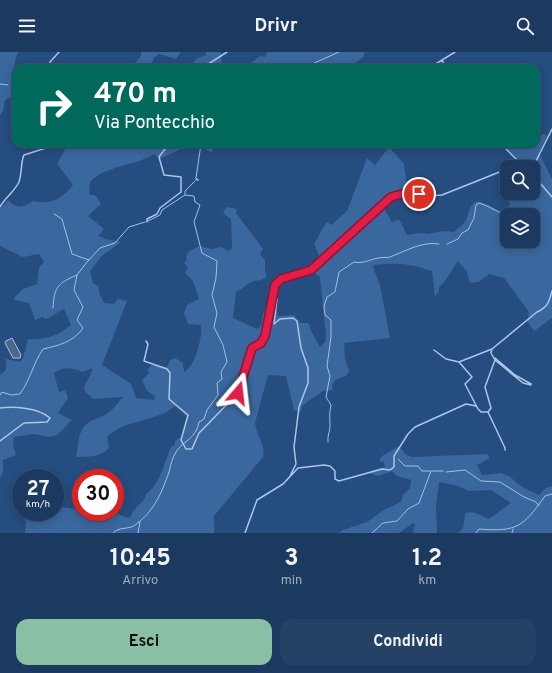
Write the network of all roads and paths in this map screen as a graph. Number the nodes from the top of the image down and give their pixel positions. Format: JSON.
{"nodes":[{"id":1,"x":59,"y":52,"type":"edge"},
{"id":2,"x":227,"y":52,"type":"edge"},
{"id":3,"x":455,"y":52,"type":"edge"},
{"id":4,"x":442,"y":60,"type":"junction"},
{"id":5,"x":51,"y":64,"type":"edge"},
{"id":6,"x":208,"y":64,"type":"edge"},
{"id":7,"x":435,"y":64,"type":"edge"},
{"id":8,"x":444,"y":64,"type":"edge"},
{"id":9,"x":552,"y":129,"type":"edge"},
{"id":10,"x":46,"y":148,"type":"edge"},
{"id":11,"x":165,"y":148,"type":"edge"},
{"id":12,"x":505,"y":148,"type":"edge"},
{"id":13,"x":517,"y":160,"type":"edge"},
{"id":14,"x":536,"y":160,"type":"edge"},
{"id":15,"x":500,"y":172,"type":"edge"},
{"id":16,"x":540,"y":183,"type":"edge"},
{"id":17,"x":552,"y":196,"type":"edge"},
{"id":18,"x":0,"y":207,"type":"edge"},
{"id":19,"x":147,"y":222,"type":"dead end"},
{"id":20,"x":552,"y":291,"type":"edge"},
{"id":21,"x":273,"y":302,"type":"junction"},
{"id":22,"x":146,"y":341,"type":"dead end"},
{"id":23,"x":492,"y":349,"type":"junction"},
{"id":24,"x":434,"y":350,"type":"dead end"},
{"id":25,"x":495,"y":359,"type":"junction"},
{"id":26,"x":459,"y":362,"type":"junction"},
{"id":27,"x":476,"y":406,"type":"junction"},
{"id":28,"x":0,"y":408,"type":"edge"},
{"id":29,"x":488,"y":412,"type":"junction"},
{"id":30,"x":0,"y":441,"type":"edge"},
{"id":31,"x":504,"y":450,"type":"dead end"},
{"id":32,"x":288,"y":480,"type":"junction"},
{"id":33,"x":245,"y":533,"type":"edge"}],
"edges":[{"from":1,"to":5,"type":"street"},
{"from":2,"to":6,"type":"street"},
{"from":3,"to":4,"type":"street"},
{"from":4,"to":7,"type":"street"},
{"from":4,"to":8,"type":"street"},
{"from":9,"to":14,"type":"street"},
{"from":10,"to":18,"type":"street"},
{"from":11,"to":19,"type":"street"},
{"from":12,"to":13,"type":"street"},
{"from":15,"to":21,"type":"street"},
{"from":16,"to":17,"type":"street"},
{"from":20,"to":23,"type":"street"},
{"from":21,"to":22,"type":"street"},
{"from":21,"to":32,"type":"street"},
{"from":23,"to":25,"type":"street"},
{"from":23,"to":26,"type":"street"},
{"from":24,"to":26,"type":"street"},
{"from":25,"to":25,"type":"street"},
{"from":25,"to":29,"type":"street"},
{"from":26,"to":27,"type":"street"},
{"from":27,"to":29,"type":"street"},
{"from":27,"to":32,"type":"street"},
{"from":28,"to":30,"type":"street"},
{"from":29,"to":31,"type":"street"},
{"from":32,"to":33,"type":"street"}]}
